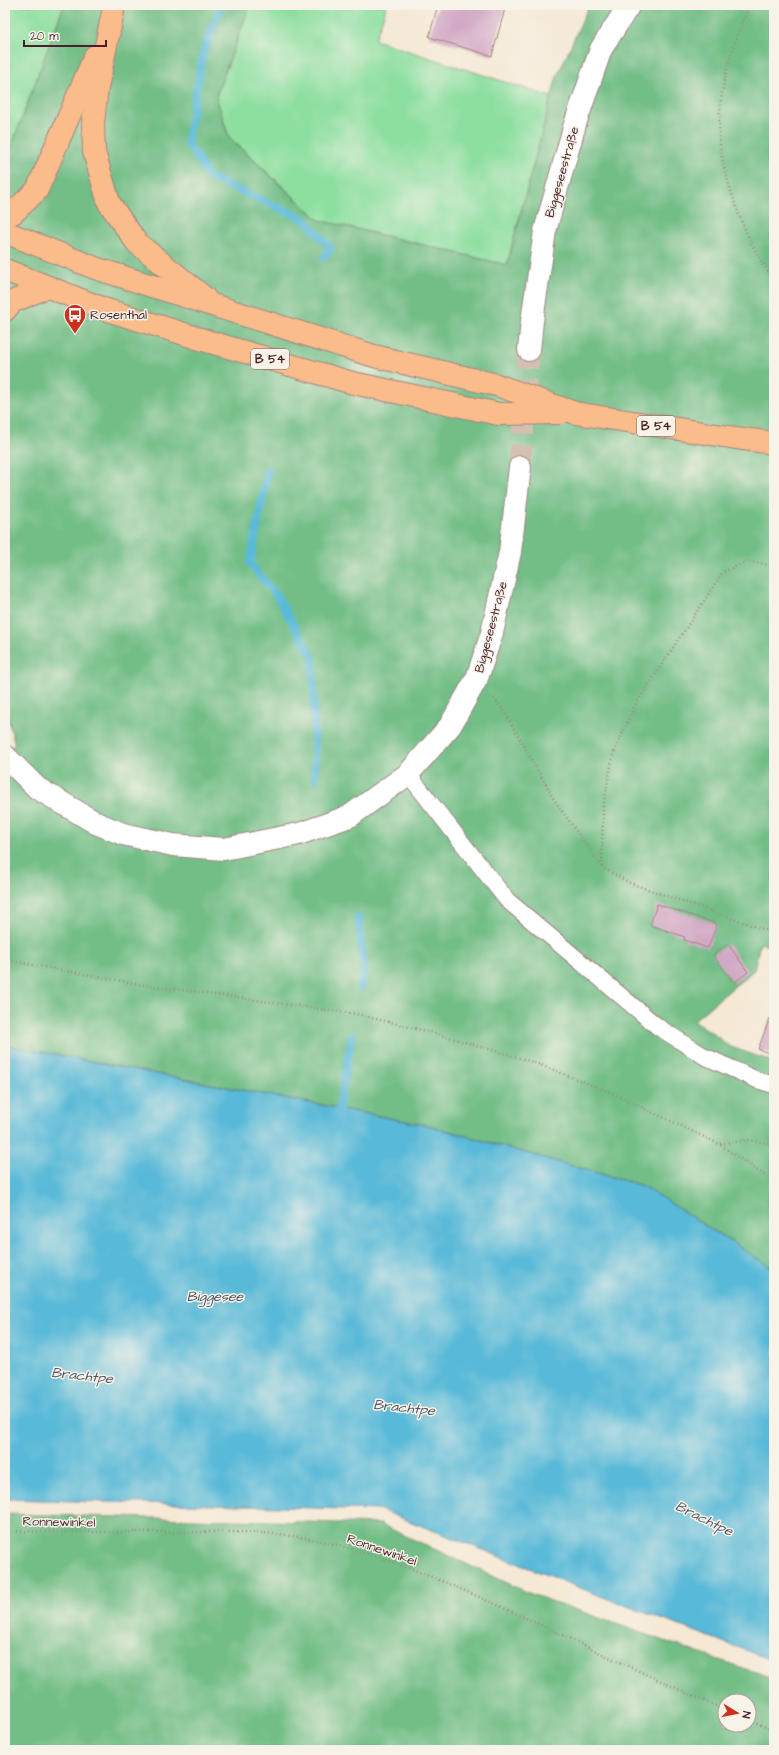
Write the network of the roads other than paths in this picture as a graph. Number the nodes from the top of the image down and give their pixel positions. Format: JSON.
{"nodes":[{"id":1,"x":629,"y":5,"type":"edge"},
{"id":2,"x":115,"y":9,"type":"edge"},
{"id":3,"x":5,"y":216,"type":"edge"},
{"id":4,"x":5,"y":232,"type":"edge"},
{"id":5,"x":5,"y":270,"type":"edge"},
{"id":6,"x":47,"y":287,"type":"junction"},
{"id":7,"x":214,"y":306,"type":"junction"},
{"id":8,"x":5,"y":310,"type":"edge"},
{"id":9,"x":529,"y":350,"type":"tunnel mouth"},
{"id":10,"x":575,"y":413,"type":"junction"},
{"id":11,"x":774,"y":443,"type":"edge"},
{"id":12,"x":520,"y":467,"type":"tunnel mouth"},
{"id":13,"x":5,"y":756,"type":"edge"},
{"id":14,"x":408,"y":774,"type":"junction"},
{"id":15,"x":774,"y":1085,"type":"edge"}],
"edges":[{"from":1,"to":9,"type":"street","name":"Biggeseestraße"},
{"from":2,"to":3,"type":"main road"},
{"from":2,"to":7,"type":"main road"},
{"from":4,"to":7,"type":"main road","number":"B 54"},
{"from":5,"to":6,"type":"main road","number":"B 54"},
{"from":6,"to":8,"type":"main road"},
{"from":6,"to":10,"type":"main road","number":"B 54","bridge":true},
{"from":7,"to":10,"type":"main road","number":"B 54","bridge":true},
{"from":10,"to":11,"type":"main road","number":"B 54"},
{"from":12,"to":14,"type":"street","name":"Biggeseestraße"},
{"from":13,"to":14,"type":"street","name":"Biggeseestraße"},
{"from":14,"to":15,"type":"lane"}]}
